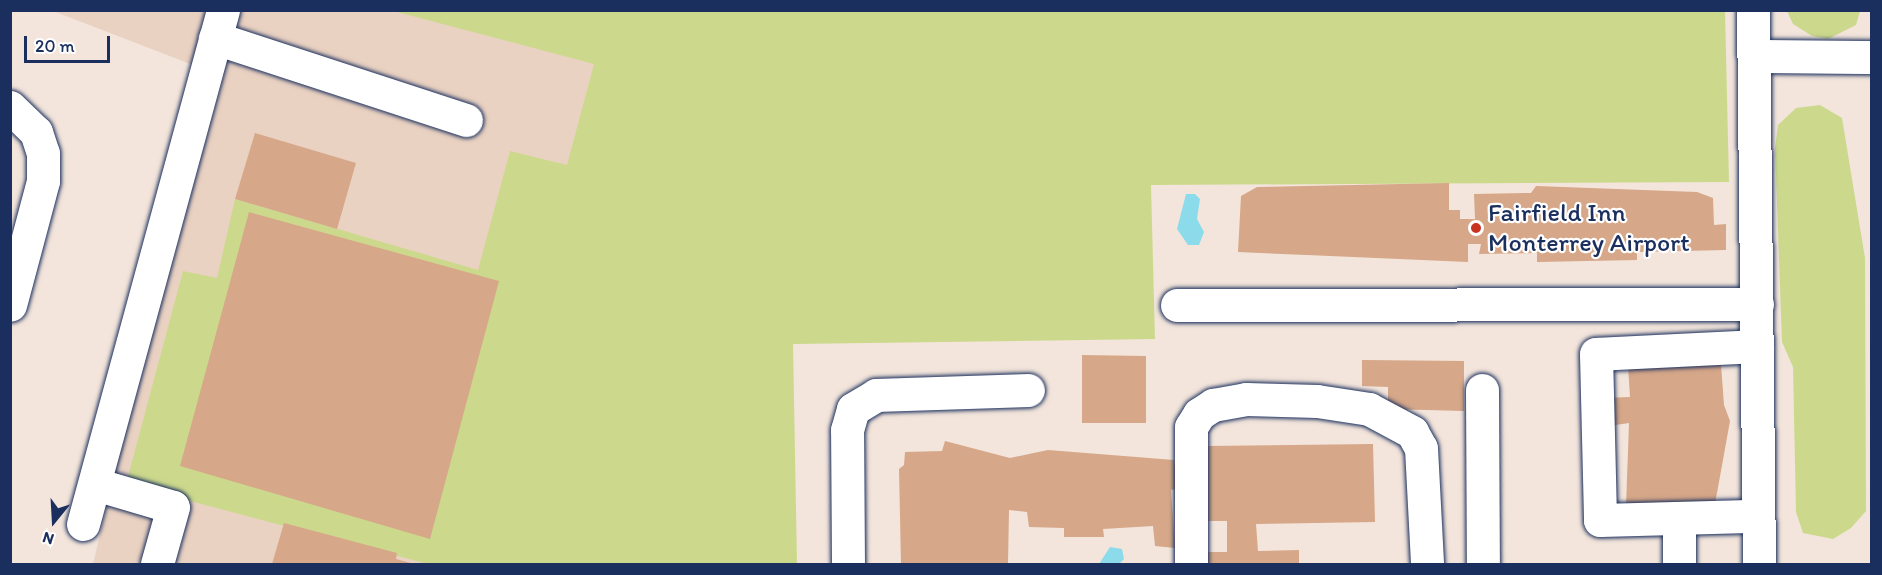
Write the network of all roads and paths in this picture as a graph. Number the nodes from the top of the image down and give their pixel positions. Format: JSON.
{"nodes":[{"id":1,"x":1753,"y":10,"type":"edge"},
{"id":2,"x":219,"y":24,"type":"edge"},
{"id":3,"x":1754,"y":56,"type":"junction"},
{"id":4,"x":1872,"y":57,"type":"edge"},
{"id":5,"x":10,"y":107,"type":"edge"},
{"id":6,"x":466,"y":120,"type":"dead end"},
{"id":7,"x":1757,"y":304,"type":"junction"},
{"id":8,"x":10,"y":305,"type":"edge"},
{"id":9,"x":1177,"y":305,"type":"dead end"},
{"id":10,"x":1757,"y":346,"type":"junction"},
{"id":11,"x":1028,"y":390,"type":"dead end"},
{"id":12,"x":1482,"y":390,"type":"dead end"},
{"id":13,"x":95,"y":484,"type":"junction"},
{"id":14,"x":1758,"y":516,"type":"junction"},
{"id":15,"x":1679,"y":518,"type":"junction"},
{"id":16,"x":83,"y":524,"type":"dead end"},
{"id":17,"x":157,"y":564,"type":"edge"},
{"id":18,"x":848,"y":564,"type":"edge"},
{"id":19,"x":1191,"y":564,"type":"edge"},
{"id":20,"x":1427,"y":564,"type":"edge"},
{"id":21,"x":1483,"y":564,"type":"edge"},
{"id":22,"x":1679,"y":564,"type":"edge"},
{"id":23,"x":1759,"y":564,"type":"edge"}],
"edges":[{"from":1,"to":3,"type":"street"},
{"from":2,"to":6,"type":"street"},
{"from":2,"to":13,"type":"street"},
{"from":3,"to":4,"type":"street"},
{"from":3,"to":7,"type":"street"},
{"from":5,"to":8,"type":"street"},
{"from":7,"to":9,"type":"street"},
{"from":7,"to":10,"type":"street"},
{"from":10,"to":14,"type":"street"},
{"from":10,"to":15,"type":"street"},
{"from":11,"to":18,"type":"street"},
{"from":12,"to":21,"type":"street"},
{"from":13,"to":16,"type":"street"},
{"from":13,"to":17,"type":"street"},
{"from":14,"to":15,"type":"street"},
{"from":14,"to":23,"type":"street"},
{"from":15,"to":22,"type":"street"},
{"from":19,"to":20,"type":"street"}]}
